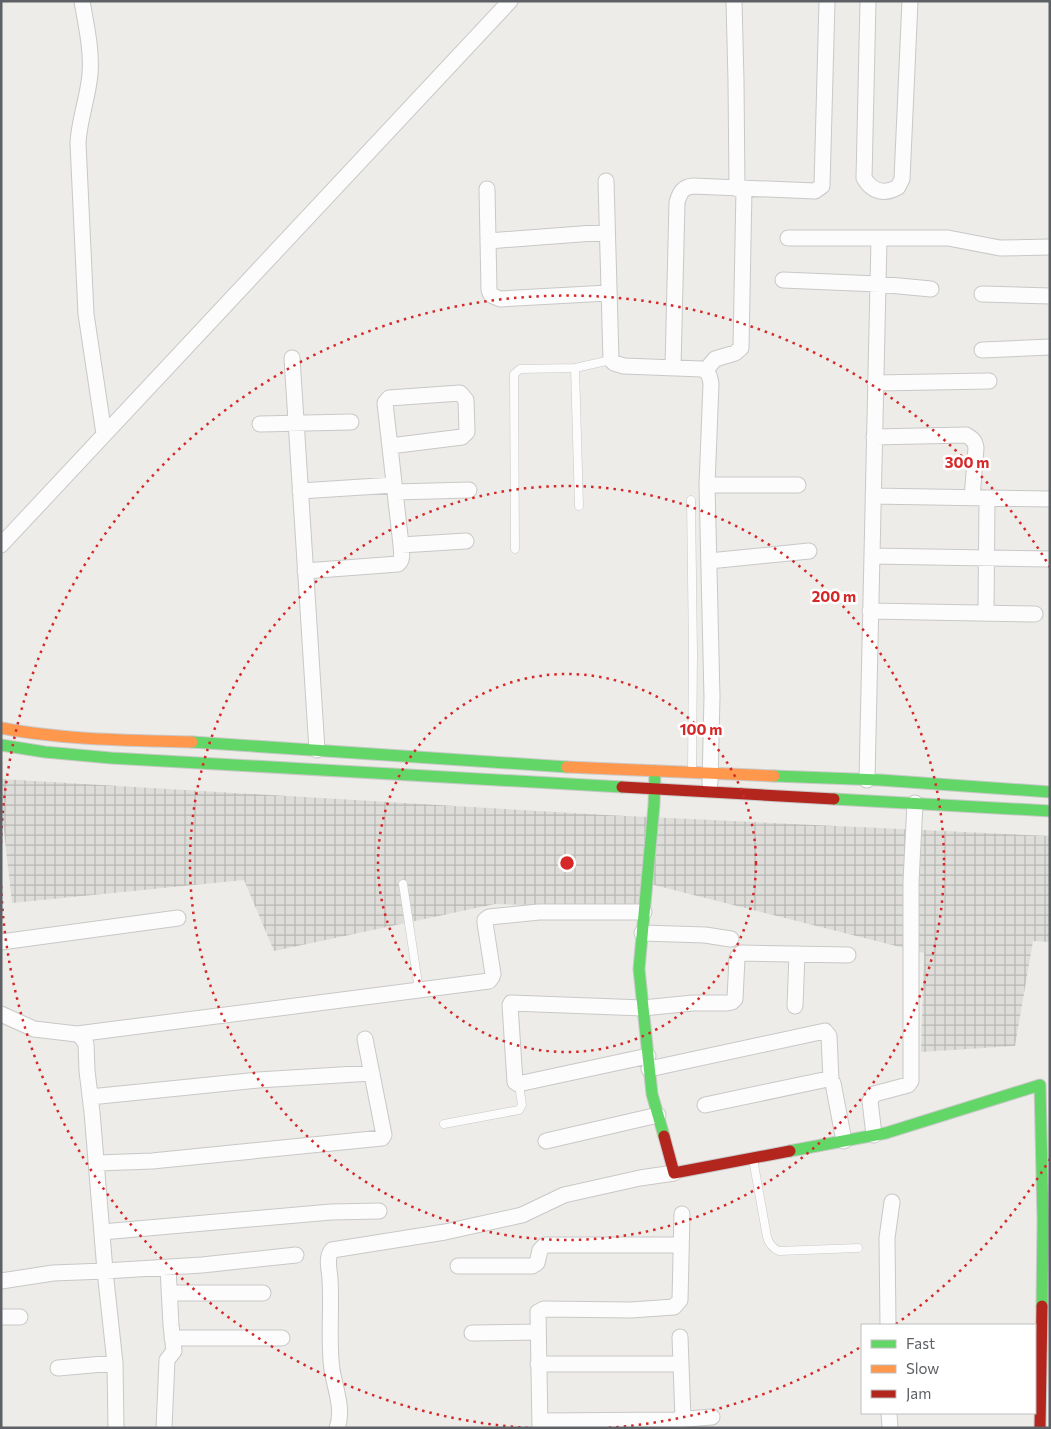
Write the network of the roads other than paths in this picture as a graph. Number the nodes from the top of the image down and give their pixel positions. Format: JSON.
{"nodes":[{"id":1,"x":82,"y":1,"type":"edge"},
{"id":2,"x":510,"y":1,"type":"edge"},
{"id":3,"x":734,"y":1,"type":"edge"},
{"id":4,"x":827,"y":1,"type":"edge"},
{"id":5,"x":868,"y":1,"type":"edge"},
{"id":6,"x":910,"y":1,"type":"edge"},
{"id":7,"x":606,"y":180,"type":"dead end"},
{"id":8,"x":487,"y":189,"type":"dead end"},
{"id":9,"x":740,"y":189,"type":"junction"},
{"id":10,"x":607,"y":232,"type":"junction"},
{"id":11,"x":788,"y":238,"type":"dead end"},
{"id":12,"x":879,"y":239,"type":"junction"},
{"id":13,"x":488,"y":241,"type":"junction"},
{"id":14,"x":1050,"y":247,"type":"edge"},
{"id":15,"x":783,"y":280,"type":"dead end"},
{"id":16,"x":878,"y":284,"type":"junction"},
{"id":17,"x":930,"y":289,"type":"dead end"},
{"id":18,"x":608,"y":293,"type":"junction"},
{"id":19,"x":982,"y":294,"type":"dead end"},
{"id":20,"x":1050,"y":296,"type":"edge"},
{"id":21,"x":1050,"y":346,"type":"edge"},
{"id":22,"x":982,"y":350,"type":"dead end"},
{"id":23,"x":292,"y":358,"type":"dead end"},
{"id":24,"x":611,"y":360,"type":"junction"},
{"id":25,"x":673,"y":367,"type":"junction"},
{"id":26,"x":575,"y":368,"type":"junction"},
{"id":27,"x":706,"y":370,"type":"junction"},
{"id":28,"x":989,"y":381,"type":"dead end"},
{"id":29,"x":875,"y":383,"type":"junction"},
{"id":30,"x":296,"y":422,"type":"junction"},
{"id":31,"x":351,"y":422,"type":"dead end"},
{"id":32,"x":260,"y":424,"type":"dead end"},
{"id":33,"x":104,"y":434,"type":"junction"},
{"id":34,"x":874,"y":437,"type":"junction"},
{"id":35,"x":390,"y":446,"type":"junction"},
{"id":36,"x":708,"y":485,"type":"junction"},
{"id":37,"x":798,"y":485,"type":"dead end"},
{"id":38,"x":395,"y":488,"type":"junction"},
{"id":39,"x":300,"y":490,"type":"junction"},
{"id":40,"x":469,"y":490,"type":"dead end"},
{"id":41,"x":873,"y":496,"type":"junction"},
{"id":42,"x":980,"y":498,"type":"junction"},
{"id":43,"x":1050,"y":499,"type":"edge"},
{"id":44,"x":691,"y":500,"type":"dead end"},
{"id":45,"x":579,"y":506,"type":"dead end"},
{"id":46,"x":466,"y":541,"type":"dead end"},
{"id":47,"x":1,"y":545,"type":"edge"},
{"id":48,"x":401,"y":545,"type":"junction"},
{"id":49,"x":515,"y":549,"type":"dead end"},
{"id":50,"x":808,"y":551,"type":"dead end"},
{"id":51,"x":872,"y":556,"type":"junction"},
{"id":52,"x":987,"y":559,"type":"junction"},
{"id":53,"x":1050,"y":559,"type":"edge"},
{"id":54,"x":709,"y":561,"type":"junction"},
{"id":55,"x":305,"y":571,"type":"junction"},
{"id":56,"x":870,"y":611,"type":"junction"},
{"id":57,"x":986,"y":613,"type":"junction"},
{"id":58,"x":1035,"y":614,"type":"dead end"},
{"id":59,"x":1,"y":728,"type":"edge"},
{"id":60,"x":1,"y":745,"type":"edge"},
{"id":61,"x":261,"y":746,"type":"junction"},
{"id":62,"x":317,"y":750,"type":"junction"},
{"id":63,"x":260,"y":767,"type":"junction"},
{"id":64,"x":656,"y":771,"type":"junction"},
{"id":65,"x":692,"y":772,"type":"junction"},
{"id":66,"x":710,"y":773,"type":"junction"},
{"id":67,"x":867,"y":780,"type":"junction"},
{"id":68,"x":654,"y":789,"type":"junction"},
{"id":69,"x":710,"y":792,"type":"junction"},
{"id":70,"x":1050,"y":792,"type":"edge"},
{"id":71,"x":916,"y":803,"type":"junction"},
{"id":72,"x":1050,"y":811,"type":"edge"},
{"id":73,"x":403,"y":884,"type":"dead end"},
{"id":74,"x":644,"y":912,"type":"junction"},
{"id":75,"x":178,"y":918,"type":"dead end"},
{"id":76,"x":642,"y":934,"type":"junction"},
{"id":77,"x":731,"y":938,"type":"dead end"},
{"id":78,"x":1,"y":942,"type":"edge"},
{"id":79,"x":797,"y":954,"type":"junction"},
{"id":80,"x":848,"y":955,"type":"dead end"},
{"id":81,"x":419,"y":990,"type":"junction"},
{"id":82,"x":795,"y":1006,"type":"dead end"},
{"id":83,"x":643,"y":1008,"type":"junction"},
{"id":84,"x":1,"y":1014,"type":"edge"},
{"id":85,"x":77,"y":1034,"type":"junction"},
{"id":86,"x":365,"y":1039,"type":"dead end"},
{"id":87,"x":648,"y":1062,"type":"junction"},
{"id":88,"x":372,"y":1073,"type":"junction"},
{"id":89,"x":831,"y":1080,"type":"junction"},
{"id":90,"x":1045,"y":1083,"type":"edge"},
{"id":91,"x":519,"y":1084,"type":"junction"},
{"id":92,"x":90,"y":1097,"type":"junction"},
{"id":93,"x":705,"y":1105,"type":"dead end"},
{"id":94,"x":658,"y":1114,"type":"junction"},
{"id":95,"x":444,"y":1124,"type":"dead end"},
{"id":96,"x":874,"y":1135,"type":"junction"},
{"id":97,"x":546,"y":1141,"type":"dead end"},
{"id":98,"x":844,"y":1141,"type":"junction"},
{"id":99,"x":752,"y":1158,"type":"junction"},
{"id":100,"x":97,"y":1163,"type":"junction"},
{"id":101,"x":674,"y":1173,"type":"junction"},
{"id":102,"x":892,"y":1202,"type":"dead end"},
{"id":103,"x":379,"y":1211,"type":"dead end"},
{"id":104,"x":682,"y":1214,"type":"dead end"},
{"id":105,"x":102,"y":1232,"type":"junction"},
{"id":106,"x":681,"y":1245,"type":"junction"},
{"id":107,"x":858,"y":1248,"type":"dead end"},
{"id":108,"x":296,"y":1255,"type":"dead end"},
{"id":109,"x":458,"y":1266,"type":"dead end"},
{"id":110,"x":1046,"y":1266,"type":"edge"},
{"id":111,"x":168,"y":1268,"type":"junction"},
{"id":112,"x":105,"y":1272,"type":"junction"},
{"id":113,"x":1,"y":1281,"type":"edge"},
{"id":114,"x":169,"y":1293,"type":"junction"},
{"id":115,"x":263,"y":1293,"type":"dead end"},
{"id":116,"x":1,"y":1317,"type":"edge"},
{"id":117,"x":20,"y":1317,"type":"dead end"},
{"id":118,"x":888,"y":1324,"type":"edge"},
{"id":119,"x":537,"y":1332,"type":"junction"},
{"id":120,"x":472,"y":1333,"type":"dead end"},
{"id":121,"x":680,"y":1337,"type":"dead end"},
{"id":122,"x":172,"y":1338,"type":"junction"},
{"id":123,"x":282,"y":1338,"type":"dead end"},
{"id":124,"x":1038,"y":1347,"type":"edge"},
{"id":125,"x":115,"y":1363,"type":"junction"},
{"id":126,"x":538,"y":1364,"type":"junction"},
{"id":127,"x":681,"y":1364,"type":"junction"},
{"id":128,"x":58,"y":1368,"type":"dead end"},
{"id":129,"x":1038,"y":1397,"type":"edge"},
{"id":130,"x":890,"y":1414,"type":"edge"},
{"id":131,"x":712,"y":1417,"type":"dead end"},
{"id":132,"x":683,"y":1419,"type":"junction"},
{"id":133,"x":540,"y":1424,"type":"edge"},
{"id":134,"x":116,"y":1428,"type":"edge"},
{"id":135,"x":164,"y":1428,"type":"edge"},
{"id":136,"x":337,"y":1428,"type":"edge"},
{"id":137,"x":890,"y":1428,"type":"edge"},
{"id":138,"x":1040,"y":1428,"type":"edge"}],
"edges":[{"from":1,"to":33,"type":"street"},
{"from":2,"to":33,"type":"street"},
{"from":3,"to":9,"type":"street"},
{"from":4,"to":9,"type":"street"},
{"from":5,"to":6,"type":"street"},
{"from":7,"to":10,"type":"street"},
{"from":8,"to":13,"type":"street"},
{"from":9,"to":25,"type":"street"},
{"from":9,"to":27,"type":"street"},
{"from":10,"to":13,"type":"street"},
{"from":10,"to":18,"type":"street"},
{"from":11,"to":12,"type":"street"},
{"from":12,"to":14,"type":"street"},
{"from":12,"to":16,"type":"street"},
{"from":13,"to":18,"type":"street"},
{"from":15,"to":16,"type":"street"},
{"from":16,"to":17,"type":"street"},
{"from":16,"to":29,"type":"street"},
{"from":18,"to":24,"type":"street"},
{"from":19,"to":20,"type":"street"},
{"from":21,"to":22,"type":"street"},
{"from":23,"to":30,"type":"street"},
{"from":24,"to":25,"type":"street"},
{"from":24,"to":26,"type":"lane"},
{"from":25,"to":27,"type":"street"},
{"from":26,"to":45,"type":"lane"},
{"from":26,"to":49,"type":"lane"},
{"from":27,"to":36,"type":"street"},
{"from":28,"to":29,"type":"street"},
{"from":29,"to":34,"type":"street"},
{"from":30,"to":31,"type":"street"},
{"from":30,"to":32,"type":"street"},
{"from":30,"to":39,"type":"street"},
{"from":33,"to":47,"type":"street"},
{"from":34,"to":41,"type":"street"},
{"from":34,"to":42,"type":"street"},
{"from":35,"to":35,"type":"street"},
{"from":35,"to":38,"type":"street"},
{"from":36,"to":37,"type":"street"},
{"from":36,"to":54,"type":"street"},
{"from":38,"to":39,"type":"street"},
{"from":38,"to":40,"type":"street"},
{"from":38,"to":48,"type":"street"},
{"from":39,"to":55,"type":"street"},
{"from":41,"to":42,"type":"street"},
{"from":41,"to":51,"type":"street"},
{"from":42,"to":43,"type":"street"},
{"from":42,"to":52,"type":"street"},
{"from":44,"to":65,"type":"lane"},
{"from":46,"to":48,"type":"street"},
{"from":48,"to":55,"type":"street"},
{"from":50,"to":54,"type":"street"},
{"from":51,"to":52,"type":"street"},
{"from":51,"to":56,"type":"street"},
{"from":52,"to":53,"type":"street"},
{"from":52,"to":57,"type":"street"},
{"from":54,"to":66,"type":"street"},
{"from":55,"to":62,"type":"street"},
{"from":56,"to":57,"type":"street"},
{"from":56,"to":67,"type":"street"},
{"from":57,"to":58,"type":"street"},
{"from":59,"to":61,"type":"main road"},
{"from":60,"to":63,"type":"main road"},
{"from":61,"to":62,"type":"main road"},
{"from":61,"to":63,"type":"main road"},
{"from":62,"to":64,"type":"main road"},
{"from":63,"to":68,"type":"main road"},
{"from":64,"to":65,"type":"main road"},
{"from":64,"to":68,"type":"main road"},
{"from":65,"to":66,"type":"main road"},
{"from":66,"to":67,"type":"main road"},
{"from":66,"to":69,"type":"street"},
{"from":67,"to":70,"type":"main road"},
{"from":68,"to":69,"type":"main road"},
{"from":68,"to":74,"type":"main road"},
{"from":69,"to":71,"type":"main road"},
{"from":71,"to":72,"type":"main road"},
{"from":71,"to":96,"type":"street"},
{"from":73,"to":81,"type":"lane"},
{"from":74,"to":76,"type":"main road"},
{"from":74,"to":81,"type":"street"},
{"from":75,"to":78,"type":"street"},
{"from":76,"to":77,"type":"street"},
{"from":76,"to":83,"type":"main road"},
{"from":79,"to":80,"type":"street"},
{"from":79,"to":82,"type":"street"},
{"from":79,"to":83,"type":"street"},
{"from":81,"to":85,"type":"street"},
{"from":83,"to":87,"type":"main road"},
{"from":83,"to":91,"type":"street"},
{"from":84,"to":85,"type":"street"},
{"from":85,"to":92,"type":"street"},
{"from":86,"to":88,"type":"street"},
{"from":87,"to":89,"type":"street"},
{"from":87,"to":91,"type":"street"},
{"from":87,"to":94,"type":"main road"},
{"from":88,"to":92,"type":"street"},
{"from":88,"to":100,"type":"street"},
{"from":89,"to":93,"type":"street"},
{"from":89,"to":98,"type":"street"},
{"from":90,"to":96,"type":"main road"},
{"from":90,"to":110,"type":"main road"},
{"from":91,"to":95,"type":"lane"},
{"from":92,"to":100,"type":"street"},
{"from":94,"to":97,"type":"street"},
{"from":94,"to":101,"type":"main road"},
{"from":96,"to":98,"type":"main road"},
{"from":98,"to":99,"type":"main road"},
{"from":99,"to":101,"type":"main road"},
{"from":99,"to":107,"type":"lane"},
{"from":100,"to":105,"type":"street"},
{"from":101,"to":136,"type":"street"},
{"from":102,"to":118,"type":"street"},
{"from":103,"to":105,"type":"street"},
{"from":104,"to":106,"type":"street"},
{"from":105,"to":112,"type":"street"},
{"from":106,"to":109,"type":"street"},
{"from":106,"to":119,"type":"street"},
{"from":108,"to":111,"type":"street"},
{"from":110,"to":124,"type":"main road"},
{"from":111,"to":112,"type":"street"},
{"from":111,"to":114,"type":"street"},
{"from":112,"to":113,"type":"street"},
{"from":112,"to":125,"type":"street"},
{"from":114,"to":115,"type":"street"},
{"from":114,"to":122,"type":"street"},
{"from":116,"to":117,"type":"street"},
{"from":119,"to":120,"type":"street"},
{"from":119,"to":126,"type":"street"},
{"from":121,"to":127,"type":"street"},
{"from":122,"to":123,"type":"street"},
{"from":122,"to":135,"type":"street"},
{"from":124,"to":129,"type":"main road"},
{"from":125,"to":128,"type":"street"},
{"from":125,"to":134,"type":"street"},
{"from":126,"to":127,"type":"street"},
{"from":126,"to":133,"type":"street"},
{"from":127,"to":132,"type":"street"},
{"from":129,"to":138,"type":"main road"},
{"from":130,"to":137,"type":"street"},
{"from":131,"to":132,"type":"street"},
{"from":132,"to":133,"type":"street"}]}
